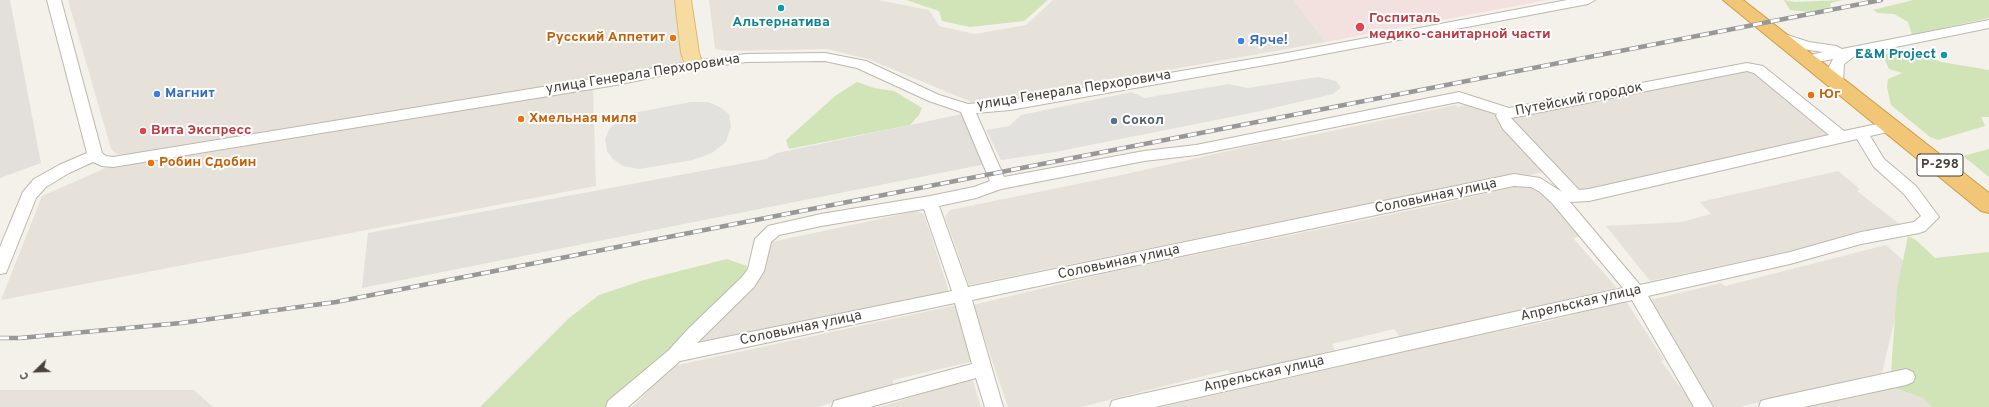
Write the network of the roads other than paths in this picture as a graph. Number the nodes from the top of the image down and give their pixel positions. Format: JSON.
{"nodes":[{"id":1,"x":54,"y":0,"type":"edge"},
{"id":2,"x":683,"y":0,"type":"edge"},
{"id":3,"x":1588,"y":0,"type":"edge"},
{"id":4,"x":1732,"y":0,"type":"edge"},
{"id":5,"x":1989,"y":24,"type":"edge"},
{"id":6,"x":1776,"y":36,"type":"junction"},
{"id":7,"x":1852,"y":52,"type":"junction"},
{"id":8,"x":1807,"y":60,"type":"junction"},
{"id":9,"x":694,"y":64,"type":"junction"},
{"id":10,"x":1836,"y":83,"type":"junction"},
{"id":11,"x":967,"y":109,"type":"junction"},
{"id":12,"x":1508,"y":113,"type":"junction"},
{"id":13,"x":1891,"y":126,"type":"junction"},
{"id":14,"x":1861,"y":133,"type":"junction"},
{"id":15,"x":1841,"y":137,"type":"junction"},
{"id":16,"x":95,"y":156,"type":"junction"},
{"id":17,"x":999,"y":184,"type":"junction"},
{"id":18,"x":1574,"y":195,"type":"junction"},
{"id":19,"x":1558,"y":199,"type":"junction"},
{"id":20,"x":930,"y":202,"type":"junction"},
{"id":21,"x":1989,"y":205,"type":"edge"},
{"id":22,"x":0,"y":268,"type":"edge"},
{"id":23,"x":1636,"y":292,"type":"junction"},
{"id":24,"x":962,"y":296,"type":"junction"},
{"id":25,"x":675,"y":355,"type":"junction"},
{"id":26,"x":982,"y":369,"type":"junction"},
{"id":27,"x":1906,"y":377,"type":"dead end"},
{"id":28,"x":616,"y":407,"type":"edge"},
{"id":29,"x":841,"y":407,"type":"edge"},
{"id":30,"x":994,"y":407,"type":"edge"},
{"id":31,"x":1119,"y":407,"type":"edge"},
{"id":32,"x":1704,"y":407,"type":"edge"},
{"id":33,"x":1768,"y":407,"type":"edge"}],
"edges":[{"from":1,"to":16,"type":"street"},
{"from":2,"to":9,"type":"main road"},
{"from":3,"to":11,"type":"street","name":"улица Генерала Перхоровича"},
{"from":4,"to":6,"type":"highway","number":"Р-298"},
{"from":5,"to":7,"type":"street"},
{"from":6,"to":7,"type":"street"},
{"from":6,"to":8,"type":"highway","number":"Р-298"},
{"from":7,"to":8,"type":"street"},
{"from":7,"to":10,"type":"street"},
{"from":8,"to":10,"type":"highway","number":"Р-298"},
{"from":9,"to":11,"type":"street","name":"улица Генерала Перхоровича"},
{"from":9,"to":16,"type":"street","name":"улица Генерала Перхоровича"},
{"from":10,"to":13,"type":"highway","number":"Р-298"},
{"from":11,"to":17,"type":"street"},
{"from":12,"to":15,"type":"street","name":"Путейский городок"},
{"from":12,"to":17,"type":"street","name":"Соловьиная улица"},
{"from":12,"to":18,"type":"street","name":"Путейский городок"},
{"from":13,"to":14,"type":"street"},
{"from":13,"to":21,"type":"highway","number":"Р-298"},
{"from":14,"to":15,"type":"street"},
{"from":14,"to":23,"type":"street","name":"Апрельская улица"},
{"from":15,"to":18,"type":"street"},
{"from":16,"to":22,"type":"street"},
{"from":17,"to":20,"type":"street","name":"Соловьиная улица"},
{"from":18,"to":19,"type":"street"},
{"from":19,"to":23,"type":"street","name":"Соловьиная улица"},
{"from":19,"to":24,"type":"street","name":"Соловьиная улица"},
{"from":20,"to":24,"type":"street"},
{"from":20,"to":25,"type":"street","name":"Соловьиная улица"},
{"from":23,"to":31,"type":"street","name":"Апрельская улица"},
{"from":23,"to":32,"type":"street","name":"Соловьиная улица"},
{"from":24,"to":25,"type":"street","name":"Соловьиная улица"},
{"from":24,"to":26,"type":"street"},
{"from":25,"to":28,"type":"street","name":"Соловьиная улица"},
{"from":26,"to":29,"type":"street"},
{"from":26,"to":30,"type":"street"},
{"from":27,"to":33,"type":"street"}]}
